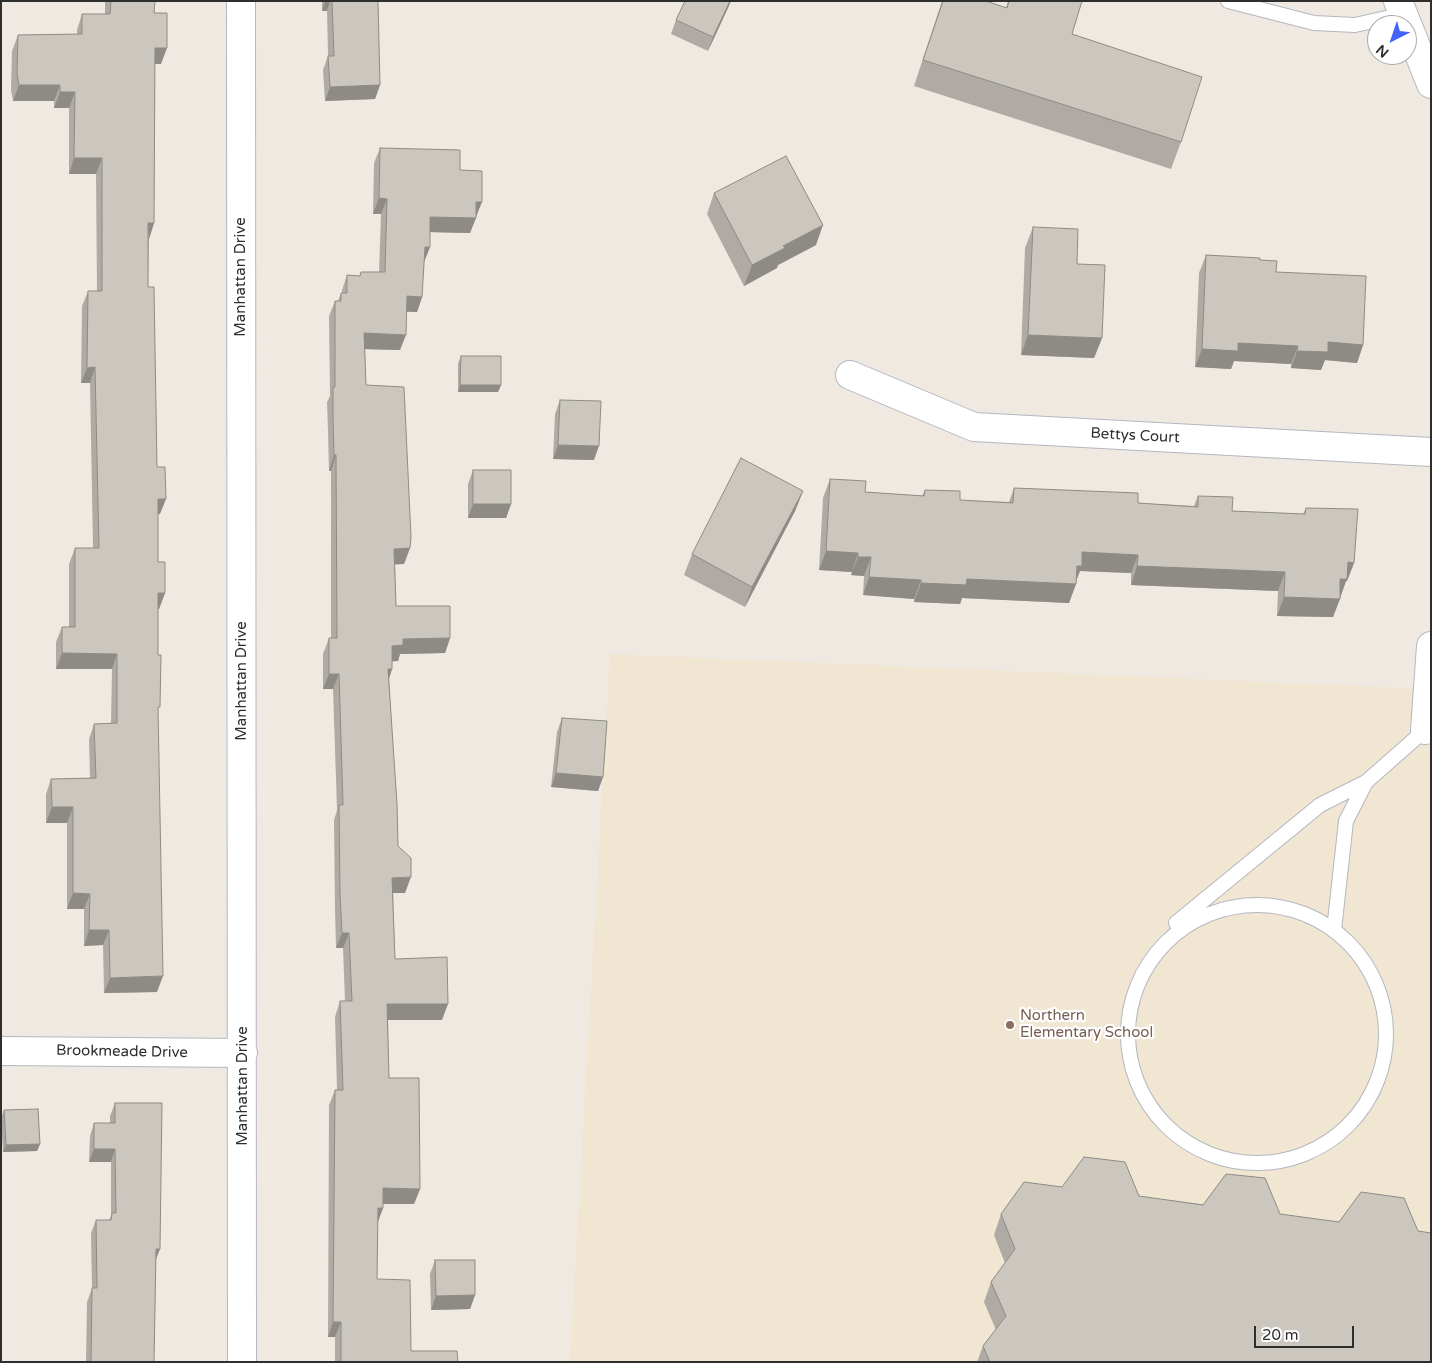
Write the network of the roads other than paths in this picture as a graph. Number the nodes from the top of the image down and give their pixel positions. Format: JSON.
{"nodes":[{"id":1,"x":241,"y":1,"type":"edge"},
{"id":2,"x":1228,"y":1,"type":"edge"},
{"id":3,"x":1401,"y":8,"type":"edge"},
{"id":4,"x":1431,"y":84,"type":"edge"},
{"id":5,"x":850,"y":374,"type":"dead end"},
{"id":6,"x":1431,"y":452,"type":"edge"},
{"id":7,"x":1431,"y":646,"type":"edge"},
{"id":8,"x":1426,"y":730,"type":"joint"},
{"id":9,"x":1366,"y":782,"type":"junction"},
{"id":10,"x":1334,"y":930,"type":"junction"},
{"id":11,"x":1160,"y":947,"type":"junction"},
{"id":12,"x":1,"y":1050,"type":"edge"},
{"id":13,"x":243,"y":1053,"type":"junction"},
{"id":14,"x":242,"y":1362,"type":"edge"}],
"edges":[{"from":1,"to":13,"type":"street","name":"Manhattan Drive"},
{"from":2,"to":3,"type":"lane"},
{"from":3,"to":4,"type":"street"},
{"from":5,"to":6,"type":"street","name":"Bettys Court"},
{"from":7,"to":8,"type":"street"},
{"from":8,"to":9,"type":"lane"},
{"from":9,"to":10,"type":"lane"},
{"from":9,"to":11,"type":"lane"},
{"from":10,"to":11,"type":"lane"},
{"from":10,"to":11,"type":"lane"},
{"from":12,"to":13,"type":"street","name":"Brookmeade Drive"},
{"from":13,"to":14,"type":"street","name":"Manhattan Drive"}]}
